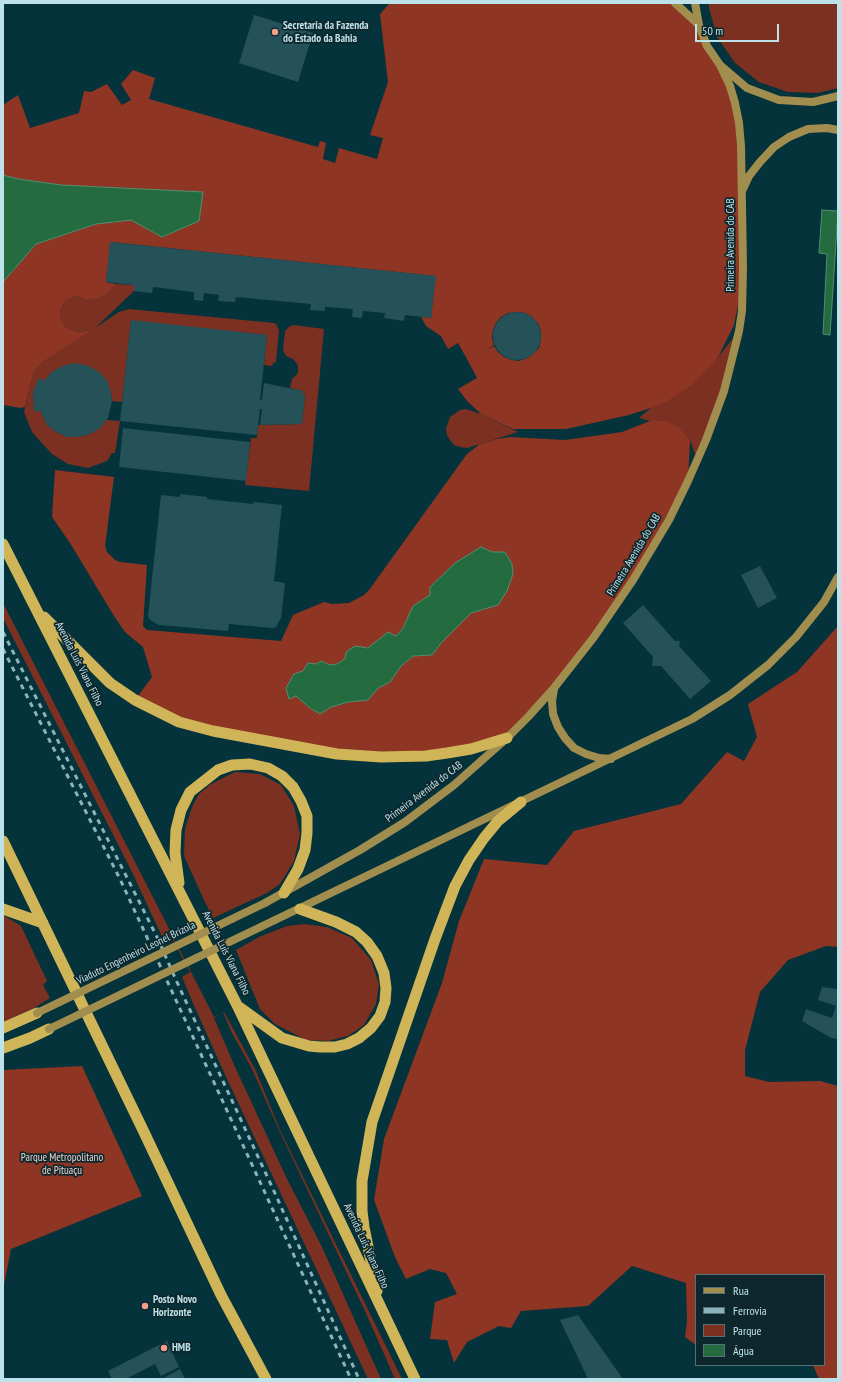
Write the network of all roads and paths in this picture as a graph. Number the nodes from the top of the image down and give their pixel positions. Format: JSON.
{"nodes":[{"id":1,"x":675,"y":3,"type":"edge"},
{"id":2,"x":695,"y":3,"type":"edge"},
{"id":3,"x":699,"y":25,"type":"junction"},
{"id":4,"x":720,"y":66,"type":"junction"},
{"id":5,"x":838,"y":96,"type":"edge"},
{"id":6,"x":838,"y":130,"type":"edge"},
{"id":7,"x":742,"y":191,"type":"junction"},
{"id":8,"x":3,"y":544,"type":"edge"},
{"id":9,"x":838,"y":577,"type":"edge"},
{"id":10,"x":36,"y":609,"type":"junction"},
{"id":11,"x":554,"y":688,"type":"junction"},
{"id":12,"x":507,"y":738,"type":"junction"},
{"id":13,"x":612,"y":759,"type":"junction"},
{"id":14,"x":521,"y":802,"type":"junction"},
{"id":15,"x":3,"y":841,"type":"edge"},
{"id":16,"x":180,"y":891,"type":"junction"},
{"id":17,"x":284,"y":893,"type":"junction"},
{"id":18,"x":265,"y":903,"type":"joint"},
{"id":19,"x":3,"y":908,"type":"edge"},
{"id":20,"x":300,"y":909,"type":"junction"},
{"id":21,"x":43,"y":923,"type":"junction"},
{"id":22,"x":238,"y":1005,"type":"junction"},
{"id":23,"x":38,"y":1013,"type":"joint"},
{"id":24,"x":3,"y":1028,"type":"edge"},
{"id":25,"x":49,"y":1029,"type":"joint"},
{"id":26,"x":3,"y":1048,"type":"edge"},
{"id":27,"x":380,"y":1307,"type":"junction"},
{"id":28,"x":266,"y":1379,"type":"edge"},
{"id":29,"x":415,"y":1379,"type":"edge"}],
"edges":[{"from":1,"to":3,"type":"main road"},
{"from":2,"to":3,"type":"main road"},
{"from":3,"to":4,"type":"main road"},
{"from":4,"to":5,"type":"main road"},
{"from":4,"to":7,"type":"main road","name":"Primeira Avenida do CAB"},
{"from":6,"to":7,"type":"main road"},
{"from":7,"to":11,"type":"main road","name":"Primeira Avenida do CAB"},
{"from":8,"to":10,"type":"highway","name":"Avenida Luís Viana Filho"},
{"from":9,"to":13,"type":"main road"},
{"from":10,"to":12,"type":"highway"},
{"from":10,"to":16,"type":"highway","name":"Avenida Luís Viana Filho"},
{"from":11,"to":12,"type":"main road","name":"Primeira Avenida do CAB"},
{"from":11,"to":13,"type":"main road"},
{"from":12,"to":17,"type":"main road","name":"Primeira Avenida do CAB"},
{"from":13,"to":14,"type":"main road"},
{"from":14,"to":20,"type":"main road"},
{"from":14,"to":27,"type":"highway"},
{"from":15,"to":21,"type":"highway"},
{"from":16,"to":17,"type":"highway"},
{"from":16,"to":22,"type":"highway","name":"Avenida Luís Viana Filho"},
{"from":17,"to":18,"type":"main road","name":"Primeira Avenida do CAB"},
{"from":18,"to":23,"type":"main road","name":"Viaduto Engenheiro Leonel Brizola","bridge":true},
{"from":19,"to":21,"type":"highway"},
{"from":20,"to":22,"type":"highway"},
{"from":20,"to":25,"type":"main road","bridge":true},
{"from":21,"to":28,"type":"highway"},
{"from":22,"to":27,"type":"highway","name":"Avenida Luís Viana Filho"},
{"from":23,"to":24,"type":"highway"},
{"from":25,"to":26,"type":"highway"},
{"from":27,"to":29,"type":"highway","name":"Avenida Luís Viana Filho"}]}
